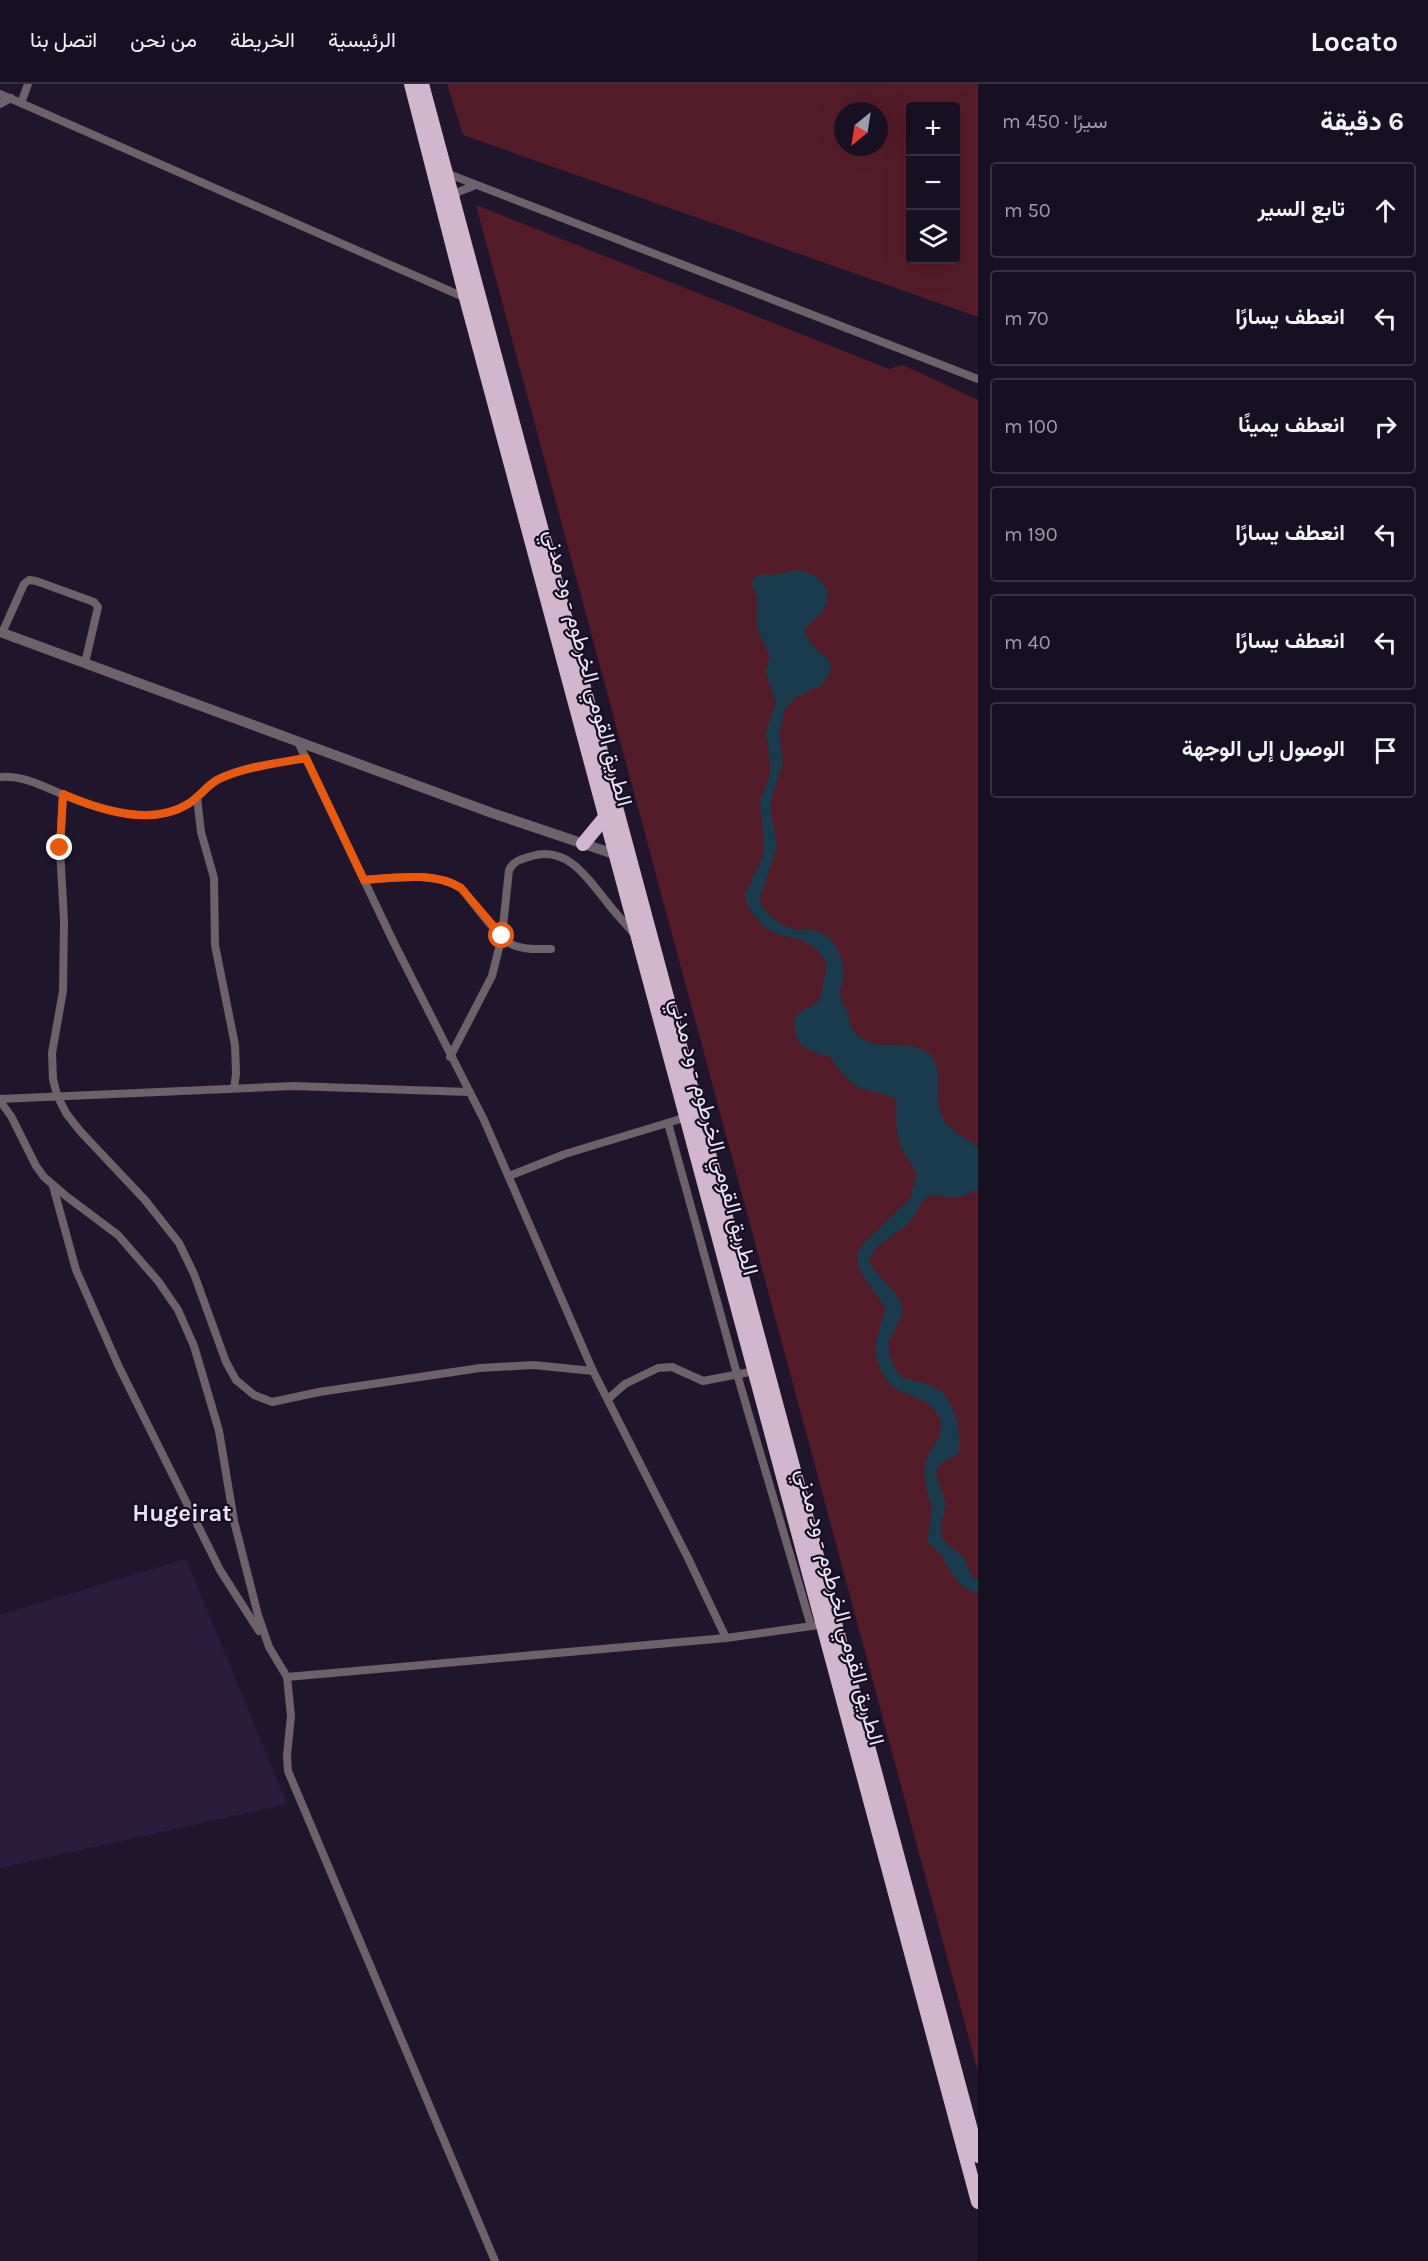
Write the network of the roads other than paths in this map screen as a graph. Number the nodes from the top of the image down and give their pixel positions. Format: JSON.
{"nodes":[{"id":1,"x":28,"y":84,"type":"edge"},
{"id":2,"x":411,"y":84,"type":"edge"},
{"id":3,"x":422,"y":84,"type":"edge"},
{"id":4,"x":0,"y":94,"type":"edge"},
{"id":5,"x":11,"y":98,"type":"junction"},
{"id":6,"x":21,"y":103,"type":"junction"},
{"id":7,"x":0,"y":104,"type":"edge"},
{"id":8,"x":446,"y":173,"type":"junction"},
{"id":9,"x":476,"y":185,"type":"junction"},
{"id":10,"x":453,"y":200,"type":"junction"},
{"id":11,"x":466,"y":298,"type":"junction"},
{"id":12,"x":978,"y":379,"type":"edge"},
{"id":13,"x":1,"y":632,"type":"edge"},
{"id":14,"x":85,"y":663,"type":"junction"},
{"id":15,"x":298,"y":741,"type":"junction"},
{"id":16,"x":306,"y":758,"type":"junction"},
{"id":17,"x":0,"y":777,"type":"edge"},
{"id":18,"x":63,"y":794,"type":"junction"},
{"id":19,"x":197,"y":797,"type":"junction"},
{"id":20,"x":606,"y":816,"type":"junction"},
{"id":21,"x":583,"y":844,"type":"junction"},
{"id":22,"x":623,"y":857,"type":"junction"},
{"id":23,"x":364,"y":880,"type":"junction"},
{"id":24,"x":502,"y":936,"type":"junction"},
{"id":25,"x":640,"y":941,"type":"junction"},
{"id":26,"x":551,"y":949,"type":"dead end"},
{"id":27,"x":450,"y":1057,"type":"junction"},
{"id":28,"x":234,"y":1088,"type":"junction"},
{"id":29,"x":469,"y":1092,"type":"junction"},
{"id":30,"x":57,"y":1095,"type":"junction"},
{"id":31,"x":0,"y":1100,"type":"edge"},
{"id":32,"x":687,"y":1117,"type":"junction"},
{"id":33,"x":668,"y":1123,"type":"junction"},
{"id":34,"x":509,"y":1176,"type":"junction"},
{"id":35,"x":53,"y":1186,"type":"junction"},
{"id":36,"x":593,"y":1371,"type":"junction"},
{"id":37,"x":755,"y":1371,"type":"junction"},
{"id":38,"x":737,"y":1374,"type":"junction"},
{"id":39,"x":608,"y":1400,"type":"junction"},
{"id":40,"x":823,"y":1625,"type":"junction"},
{"id":41,"x":726,"y":1638,"type":"junction"},
{"id":42,"x":269,"y":1647,"type":"junction"},
{"id":43,"x":287,"y":1677,"type":"junction"},
{"id":44,"x":978,"y":2156,"type":"edge"},
{"id":45,"x":978,"y":2202,"type":"edge"},
{"id":46,"x":495,"y":2261,"type":"edge"}],
"edges":[{"from":1,"to":6,"type":"street"},
{"from":2,"to":11,"type":"highway","name":"الطريق القومي الخرطوم - ود مدني"},
{"from":3,"to":8,"type":"highway","name":"الطريق القومي الخرطوم - ود مدني"},
{"from":4,"to":5,"type":"street"},
{"from":5,"to":6,"type":"street"},
{"from":5,"to":7,"type":"street"},
{"from":6,"to":11,"type":"street"},
{"from":8,"to":9,"type":"street"},
{"from":8,"to":10,"type":"highway","name":"الطريق القومي الخرطوم - ود مدني"},
{"from":9,"to":10,"type":"street"},
{"from":9,"to":12,"type":"street"},
{"from":10,"to":22,"type":"highway","name":"الطريق القومي الخرطوم - ود مدني"},
{"from":11,"to":20,"type":"highway","name":"الطريق القومي الخرطوم - ود مدني"},
{"from":13,"to":14,"type":"street"},
{"from":13,"to":14,"type":"street"},
{"from":14,"to":15,"type":"street"},
{"from":15,"to":16,"type":"street"},
{"from":15,"to":21,"type":"street"},
{"from":16,"to":19,"type":"street"},
{"from":16,"to":23,"type":"street"},
{"from":17,"to":18,"type":"street"},
{"from":18,"to":19,"type":"street"},
{"from":18,"to":30,"type":"street"},
{"from":19,"to":28,"type":"street"},
{"from":20,"to":21,"type":"highway"},
{"from":20,"to":22,"type":"highway","name":"الطريق القومي الخرطوم - ود مدني"},
{"from":21,"to":22,"type":"street"},
{"from":22,"to":25,"type":"highway","name":"الطريق القومي الخرطوم - ود مدني"},
{"from":22,"to":40,"type":"highway","name":"الطريق القومي الخرطوم - ود مدني"},
{"from":23,"to":24,"type":"street"},
{"from":23,"to":27,"type":"street"},
{"from":24,"to":25,"type":"street"},
{"from":24,"to":26,"type":"street"},
{"from":24,"to":27,"type":"street"},
{"from":25,"to":32,"type":"highway","name":"الطريق القومي الخرطوم - ود مدني"},
{"from":27,"to":29,"type":"street"},
{"from":28,"to":29,"type":"street"},
{"from":28,"to":30,"type":"street"},
{"from":29,"to":34,"type":"street"},
{"from":30,"to":31,"type":"street"},
{"from":30,"to":36,"type":"street"},
{"from":31,"to":35,"type":"street"},
{"from":32,"to":33,"type":"street"},
{"from":32,"to":37,"type":"highway","name":"الطريق القومي الخرطوم - ود مدني"},
{"from":33,"to":34,"type":"street"},
{"from":33,"to":38,"type":"street"},
{"from":34,"to":36,"type":"street"},
{"from":35,"to":42,"type":"street"},
{"from":35,"to":42,"type":"street"},
{"from":36,"to":39,"type":"street"},
{"from":37,"to":38,"type":"street"},
{"from":37,"to":40,"type":"highway","name":"الطريق القومي الخرطوم - ود مدني"},
{"from":38,"to":39,"type":"street"},
{"from":38,"to":40,"type":"street"},
{"from":39,"to":41,"type":"street"},
{"from":40,"to":41,"type":"street"},
{"from":40,"to":44,"type":"highway","name":"الطريق القومي الخرطوم - ود مدني"},
{"from":40,"to":45,"type":"highway","name":"الطريق القومي الخرطوم - ود مدني"},
{"from":41,"to":43,"type":"street"},
{"from":42,"to":43,"type":"street"},
{"from":43,"to":46,"type":"street"}]}
